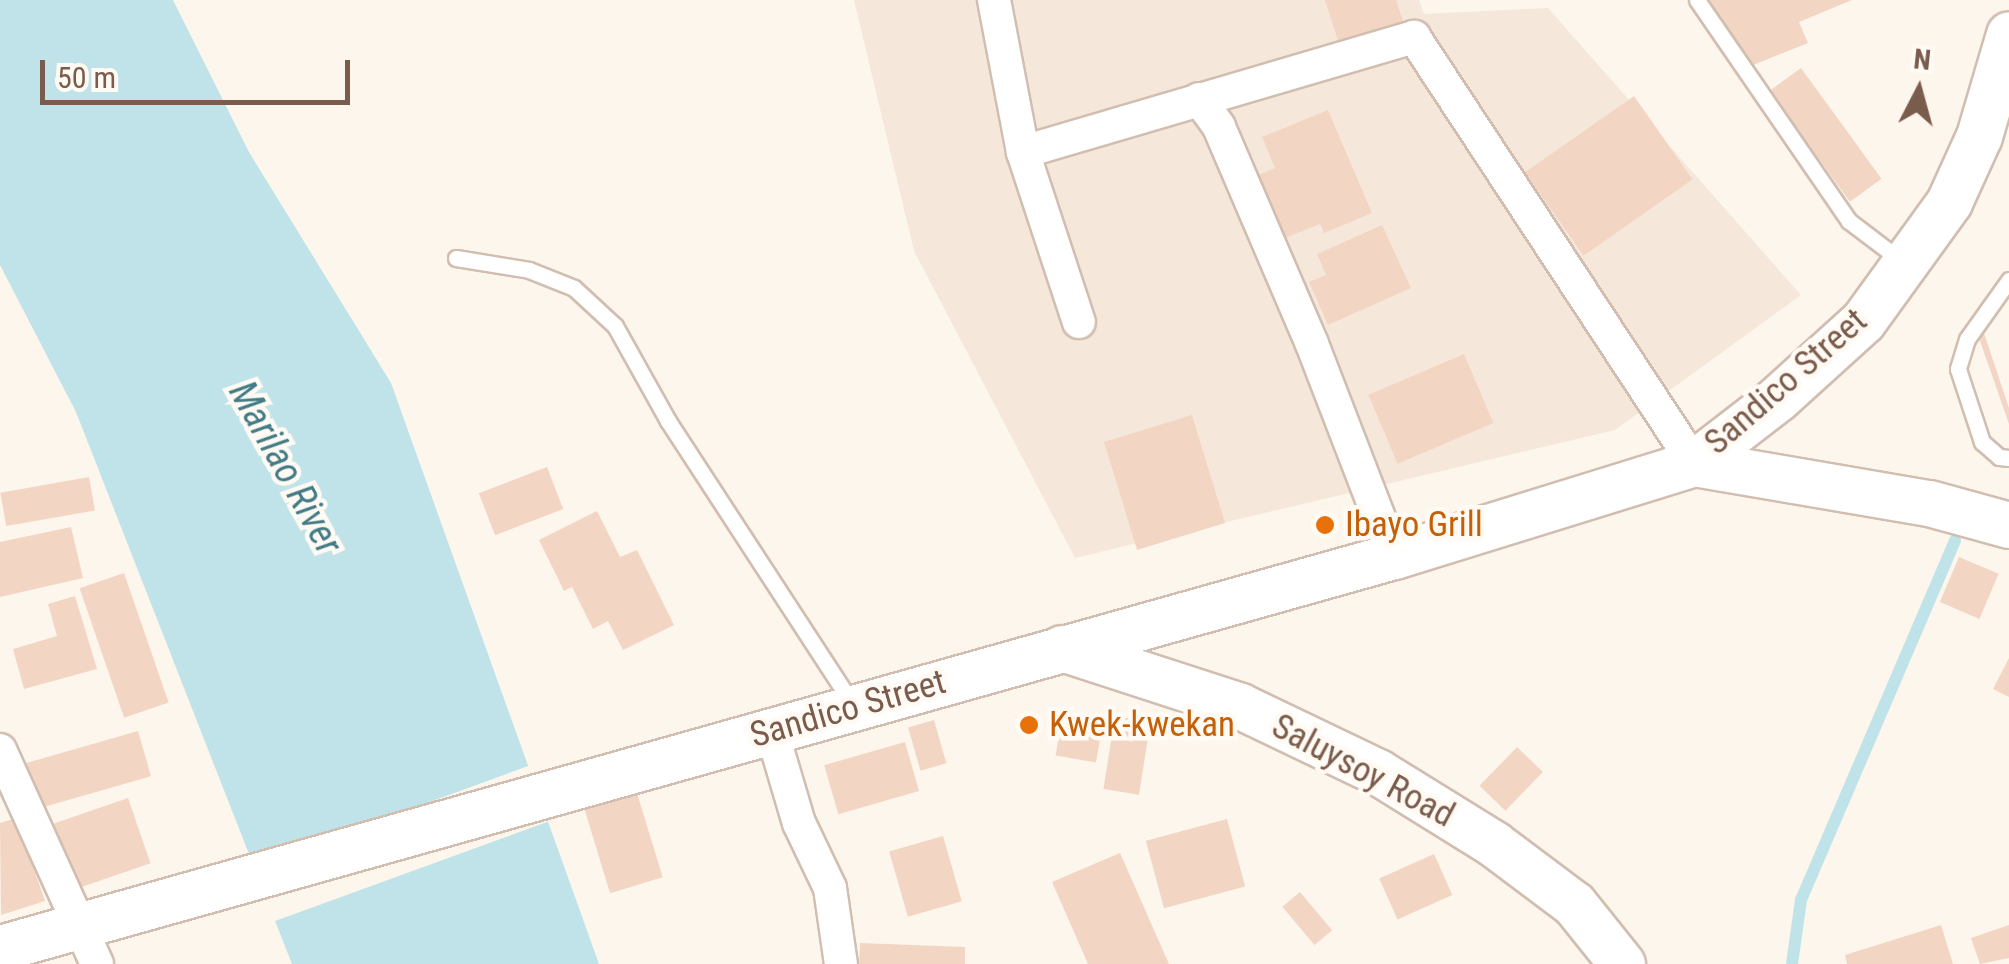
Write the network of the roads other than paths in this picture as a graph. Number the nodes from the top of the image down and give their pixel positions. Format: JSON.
{"nodes":[{"id":1,"x":994,"y":0,"type":"edge"},
{"id":2,"x":1698,"y":0,"type":"edge"},
{"id":3,"x":2009,"y":34,"type":"edge"},
{"id":4,"x":1199,"y":99,"type":"junction"},
{"id":5,"x":1022,"y":152,"type":"junction"},
{"id":6,"x":456,"y":258,"type":"dead end"},
{"id":7,"x":1905,"y":263,"type":"junction"},
{"id":8,"x":2009,"y":280,"type":"edge"},
{"id":9,"x":1080,"y":322,"type":"dead end"},
{"id":10,"x":2009,"y":458,"type":"edge"},
{"id":11,"x":1694,"y":464,"type":"junction"},
{"id":12,"x":2009,"y":525,"type":"edge"},
{"id":13,"x":1394,"y":556,"type":"junction"},
{"id":14,"x":1062,"y":648,"type":"junction"},
{"id":15,"x":854,"y":706,"type":"junction"},
{"id":16,"x":772,"y":732,"type":"junction"},
{"id":17,"x":0,"y":750,"type":"edge"},
{"id":18,"x":88,"y":946,"type":"edge"},
{"id":19,"x":0,"y":948,"type":"edge"},
{"id":20,"x":841,"y":964,"type":"edge"},
{"id":21,"x":1622,"y":964,"type":"edge"}],
"edges":[{"from":1,"to":5,"type":"street"},
{"from":2,"to":7,"type":"lane"},
{"from":3,"to":7,"type":"main road","name":"Sandico Street"},
{"from":4,"to":5,"type":"street"},
{"from":4,"to":11,"type":"street"},
{"from":4,"to":13,"type":"street"},
{"from":5,"to":9,"type":"street"},
{"from":6,"to":15,"type":"lane"},
{"from":7,"to":11,"type":"main road","name":"Sandico Street"},
{"from":8,"to":10,"type":"lane"},
{"from":11,"to":12,"type":"main road","name":"Sandico Street"},
{"from":11,"to":13,"type":"main road","name":"Sandico Street"},
{"from":13,"to":14,"type":"main road","name":"Sandico Street"},
{"from":14,"to":15,"type":"main road","name":"Sandico Street"},
{"from":14,"to":21,"type":"main road","name":"Saluysoy Road"},
{"from":15,"to":16,"type":"main road","name":"Sandico Street"},
{"from":16,"to":18,"type":"main road","name":"Sandico Street"},
{"from":16,"to":20,"type":"street"},
{"from":17,"to":18,"type":"street"},
{"from":18,"to":19,"type":"main road","name":"Sandico Street"}]}
